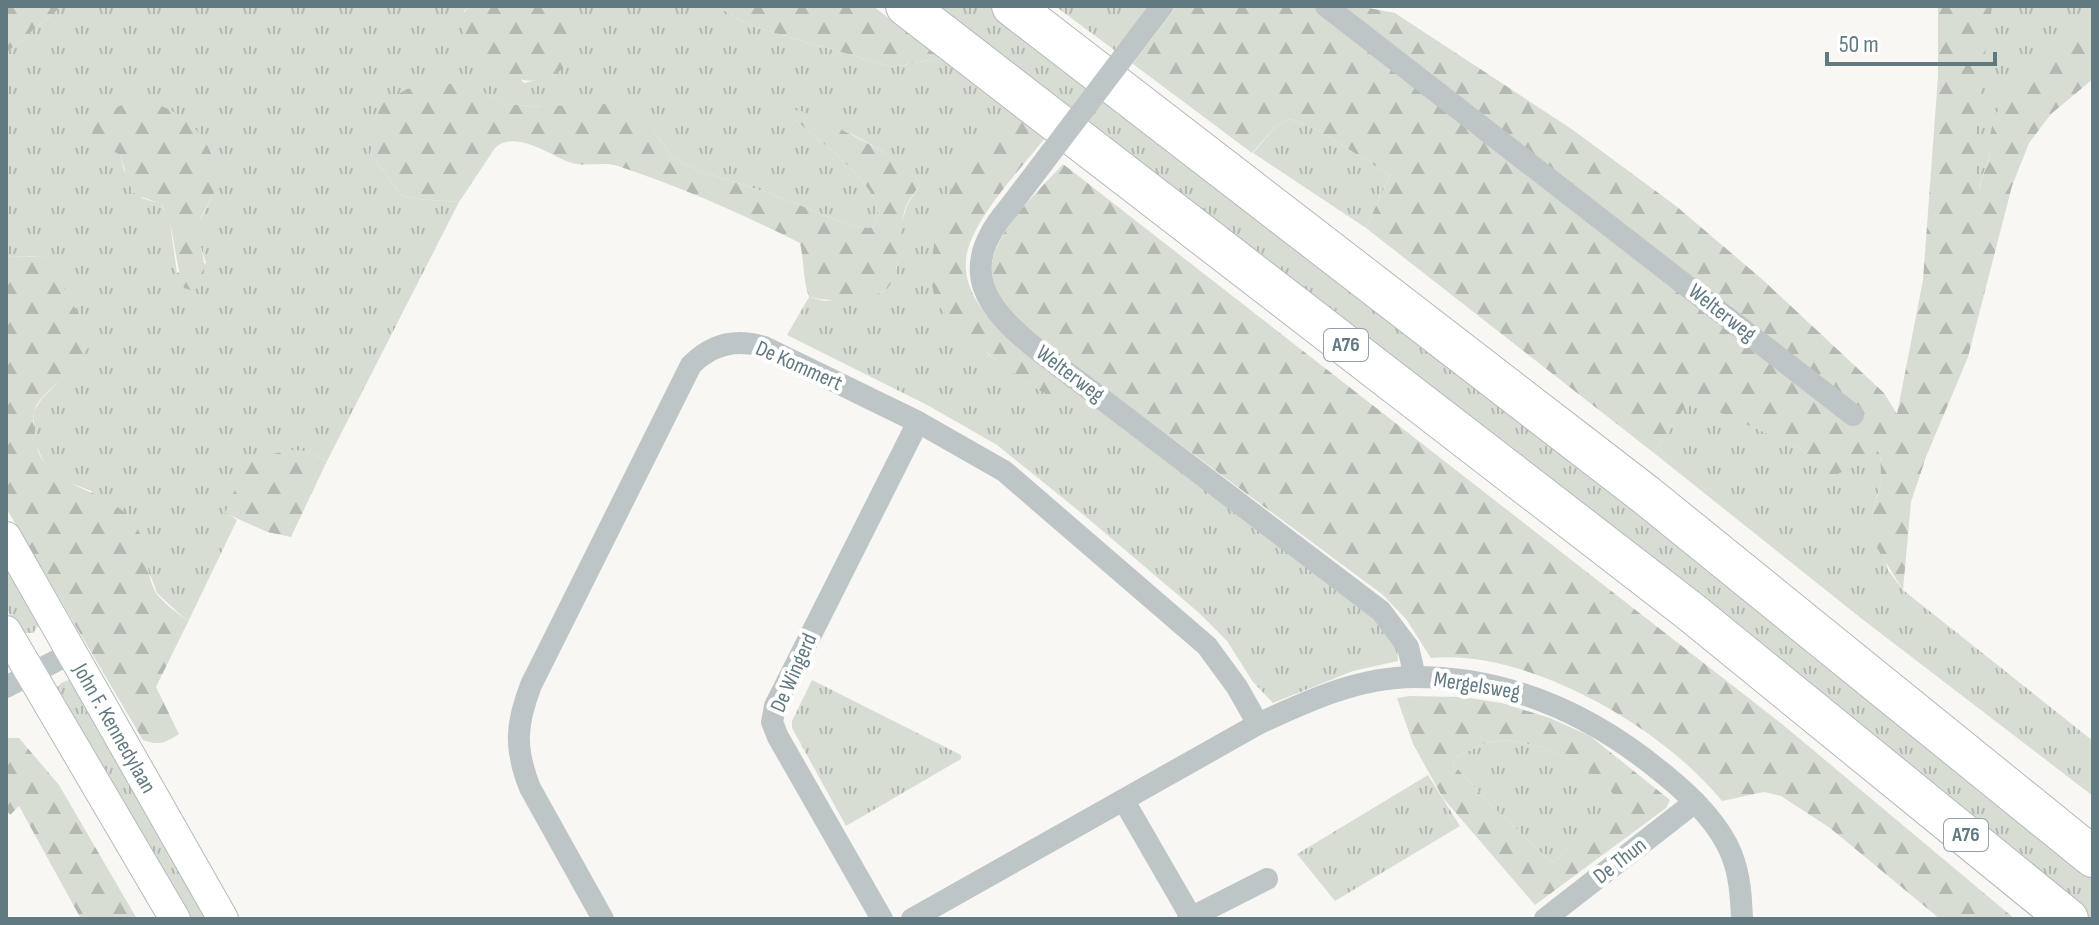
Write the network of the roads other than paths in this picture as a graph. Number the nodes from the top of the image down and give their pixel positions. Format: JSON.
{"nodes":[{"id":1,"x":906,"y":6,"type":"edge"},
{"id":2,"x":1012,"y":6,"type":"edge"},
{"id":3,"x":1162,"y":6,"type":"edge"},
{"id":4,"x":1326,"y":6,"type":"edge"},
{"id":5,"x":1853,"y":415,"type":"dead end"},
{"id":6,"x":918,"y":422,"type":"junction"},
{"id":7,"x":6,"y":537,"type":"edge"},
{"id":8,"x":6,"y":631,"type":"edge"},
{"id":9,"x":71,"y":653,"type":"junction"},
{"id":10,"x":1415,"y":677,"type":"junction"},
{"id":11,"x":19,"y":681,"type":"edge"},
{"id":12,"x":1258,"y":724,"type":"junction"},
{"id":13,"x":1994,"y":775,"type":"junction"},
{"id":14,"x":1124,"y":801,"type":"junction"},
{"id":15,"x":1695,"y":802,"type":"junction"},
{"id":16,"x":2093,"y":836,"type":"edge"},
{"id":17,"x":2093,"y":857,"type":"edge"},
{"id":18,"x":1267,"y":879,"type":"dead end"},
{"id":19,"x":1189,"y":918,"type":"edge"},
{"id":20,"x":175,"y":919,"type":"edge"},
{"id":21,"x":223,"y":919,"type":"edge"},
{"id":22,"x":603,"y":919,"type":"edge"},
{"id":23,"x":882,"y":919,"type":"edge"},
{"id":24,"x":912,"y":919,"type":"edge"},
{"id":25,"x":1545,"y":919,"type":"edge"},
{"id":26,"x":1742,"y":919,"type":"edge"},
{"id":27,"x":2068,"y":919,"type":"edge"}],
"edges":[{"from":1,"to":27,"type":"highway","number":"A76"},
{"from":2,"to":13,"type":"highway"},
{"from":3,"to":10,"type":"street","name":"Welterweg","bridge":true},
{"from":4,"to":5,"type":"street","name":"Welterweg"},
{"from":6,"to":12,"type":"street","name":"De Kommert"},
{"from":6,"to":22,"type":"street","name":"De Kommert"},
{"from":6,"to":23,"type":"street","name":"De Wingerd"},
{"from":7,"to":9,"type":"street","name":"John F. Kennedylaan"},
{"from":8,"to":11,"type":"street","name":"John F. Kennedylaan"},
{"from":9,"to":11,"type":"street"},
{"from":9,"to":21,"type":"street","name":"John F. Kennedylaan"},
{"from":10,"to":12,"type":"street","name":"Mergelsweg"},
{"from":10,"to":15,"type":"street","name":"Mergelsweg"},
{"from":11,"to":20,"type":"street","name":"John F. Kennedylaan"},
{"from":12,"to":14,"type":"street","name":"Mergelsweg"},
{"from":13,"to":16,"type":"highway"},
{"from":13,"to":17,"type":"highway"},
{"from":14,"to":19,"type":"street"},
{"from":14,"to":24,"type":"street","name":"Mergelsweg"},
{"from":15,"to":25,"type":"street","name":"De Thun"},
{"from":15,"to":26,"type":"street","name":"Mergelsweg"},
{"from":18,"to":19,"type":"street"}]}
